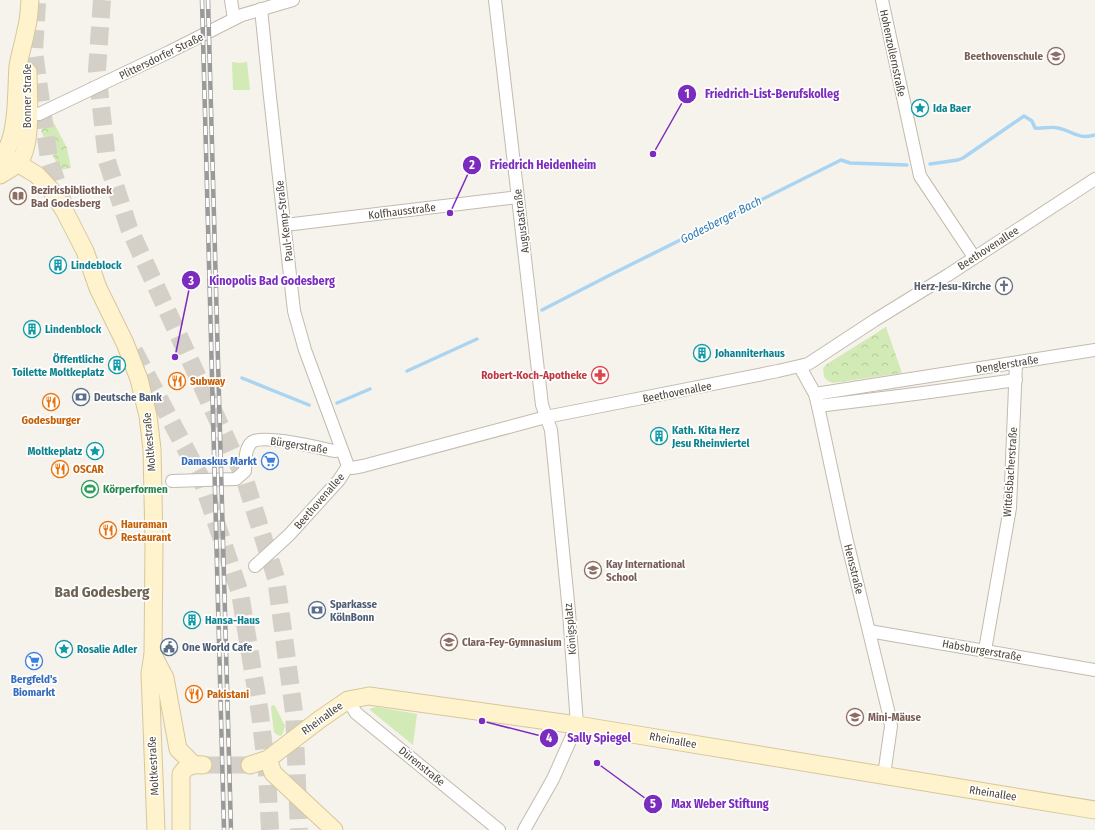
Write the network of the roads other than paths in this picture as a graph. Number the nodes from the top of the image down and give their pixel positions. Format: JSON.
{"nodes":[{"id":1,"x":30,"y":0,"type":"edge"},
{"id":2,"x":231,"y":0,"type":"edge"},
{"id":3,"x":293,"y":0,"type":"edge"},
{"id":4,"x":495,"y":0,"type":"edge"},
{"id":5,"x":882,"y":0,"type":"edge"},
{"id":6,"x":261,"y":9,"type":"junction"},
{"id":7,"x":234,"y":19,"type":"junction"},
{"id":8,"x":27,"y":30,"type":"junction"},
{"id":9,"x":29,"y":114,"type":"junction"},
{"id":10,"x":7,"y":158,"type":"edge"},
{"id":11,"x":0,"y":175,"type":"edge"},
{"id":12,"x":1095,"y":179,"type":"edge"},
{"id":13,"x":518,"y":197,"type":"junction"},
{"id":14,"x":285,"y":225,"type":"junction"},
{"id":15,"x":974,"y":257,"type":"junction"},
{"id":16,"x":1095,"y":350,"type":"edge"},
{"id":17,"x":1016,"y":363,"type":"junction"},
{"id":18,"x":800,"y":367,"type":"junction"},
{"id":19,"x":920,"y":378,"type":"junction"},
{"id":20,"x":1016,"y":380,"type":"junction"},
{"id":21,"x":923,"y":393,"type":"junction"},
{"id":22,"x":815,"y":394,"type":"junction"},
{"id":23,"x":818,"y":406,"type":"junction"},
{"id":24,"x":546,"y":417,"type":"junction"},
{"id":25,"x":341,"y":450,"type":"junction"},
{"id":26,"x":348,"y":466,"type":"junction"},
{"id":27,"x":163,"y":481,"type":"junction"},
{"id":28,"x":256,"y":566,"type":"dead end"},
{"id":29,"x":869,"y":631,"type":"junction"},
{"id":30,"x":985,"y":650,"type":"junction"},
{"id":31,"x":152,"y":655,"type":"junction"},
{"id":32,"x":1095,"y":670,"type":"edge"},
{"id":33,"x":348,"y":700,"type":"junction"},
{"id":34,"x":577,"y":724,"type":"junction"},
{"id":35,"x":268,"y":759,"type":"junction"},
{"id":36,"x":250,"y":765,"type":"tunnel mouth"},
{"id":37,"x":884,"y":775,"type":"junction"},
{"id":38,"x":1095,"y":810,"type":"edge"},
{"id":39,"x":329,"y":828,"type":"edge"},
{"id":40,"x":156,"y":830,"type":"edge"},
{"id":41,"x":181,"y":830,"type":"edge"},
{"id":42,"x":499,"y":830,"type":"edge"},
{"id":43,"x":524,"y":830,"type":"edge"}],
"edges":[{"from":1,"to":8,"type":"street","name":"Bonner Straße"},
{"from":2,"to":7,"type":"street"},
{"from":3,"to":6,"type":"street","name":"Plittersdorfer Straße"},
{"from":4,"to":13,"type":"street","name":"Augustastraße"},
{"from":5,"to":15,"type":"street","name":"Hohenzollernstraße"},
{"from":6,"to":7,"type":"street","name":"Plittersdorfer Straße"},
{"from":6,"to":14,"type":"street","name":"Paul-Kemp-Straße"},
{"from":7,"to":9,"type":"street","name":"Plittersdorfer Straße"},
{"from":8,"to":9,"type":"street","name":"Bonner Straße"},
{"from":8,"to":10,"type":"street","name":"Bonner Straße"},
{"from":9,"to":10,"type":"street","name":"Bonner Straße"},
{"from":10,"to":11,"type":"street"},
{"from":10,"to":27,"type":"street","name":"Moltkestraße"},
{"from":12,"to":15,"type":"street","name":"Beethovenallee"},
{"from":13,"to":14,"type":"street","name":"Kolfhausstraße"},
{"from":13,"to":24,"type":"street","name":"Augustastraße"},
{"from":14,"to":25,"type":"street","name":"Paul-Kemp-Straße"},
{"from":15,"to":18,"type":"street","name":"Beethovenallee"},
{"from":16,"to":17,"type":"street","name":"Denglerstraße"},
{"from":17,"to":19,"type":"street","name":"Denglerstraße"},
{"from":17,"to":20,"type":"street","name":"Wittelsbacherstraße"},
{"from":18,"to":22,"type":"street","name":"Hensstraße"},
{"from":18,"to":24,"type":"street","name":"Beethovenallee"},
{"from":19,"to":21,"type":"street"},
{"from":19,"to":22,"type":"street","name":"Denglerstraße"},
{"from":20,"to":21,"type":"street","name":"Denglerstraße"},
{"from":20,"to":30,"type":"street","name":"Wittelsbacherstraße"},
{"from":21,"to":23,"type":"street","name":"Denglerstraße"},
{"from":22,"to":23,"type":"street","name":"Hensstraße"},
{"from":23,"to":29,"type":"street","name":"Hensstraße"},
{"from":24,"to":26,"type":"street","name":"Beethovenallee"},
{"from":24,"to":34,"type":"street","name":"Königsplatz"},
{"from":25,"to":26,"type":"street","name":"Bürgerstraße"},
{"from":25,"to":27,"type":"street","name":"Bürgerstraße"},
{"from":26,"to":28,"type":"street","name":"Beethovenallee"},
{"from":27,"to":31,"type":"street","name":"Moltkestraße"},
{"from":29,"to":30,"type":"street","name":"Habsburgerstraße"},
{"from":29,"to":37,"type":"street","name":"Hensstraße"},
{"from":30,"to":32,"type":"street","name":"Habsburgerstraße"},
{"from":31,"to":40,"type":"street","name":"Moltkestraße"},
{"from":31,"to":41,"type":"street"},
{"from":33,"to":34,"type":"street","name":"Rheinallee"},
{"from":33,"to":35,"type":"street","name":"Rheinallee"},
{"from":33,"to":42,"type":"street","name":"Dürenstraße"},
{"from":34,"to":37,"type":"street","name":"Rheinallee"},
{"from":34,"to":43,"type":"street","name":"Königsplatz"},
{"from":35,"to":36,"type":"street","name":"Rheinallee"},
{"from":35,"to":39,"type":"street"},
{"from":37,"to":38,"type":"street","name":"Rheinallee"}]}
